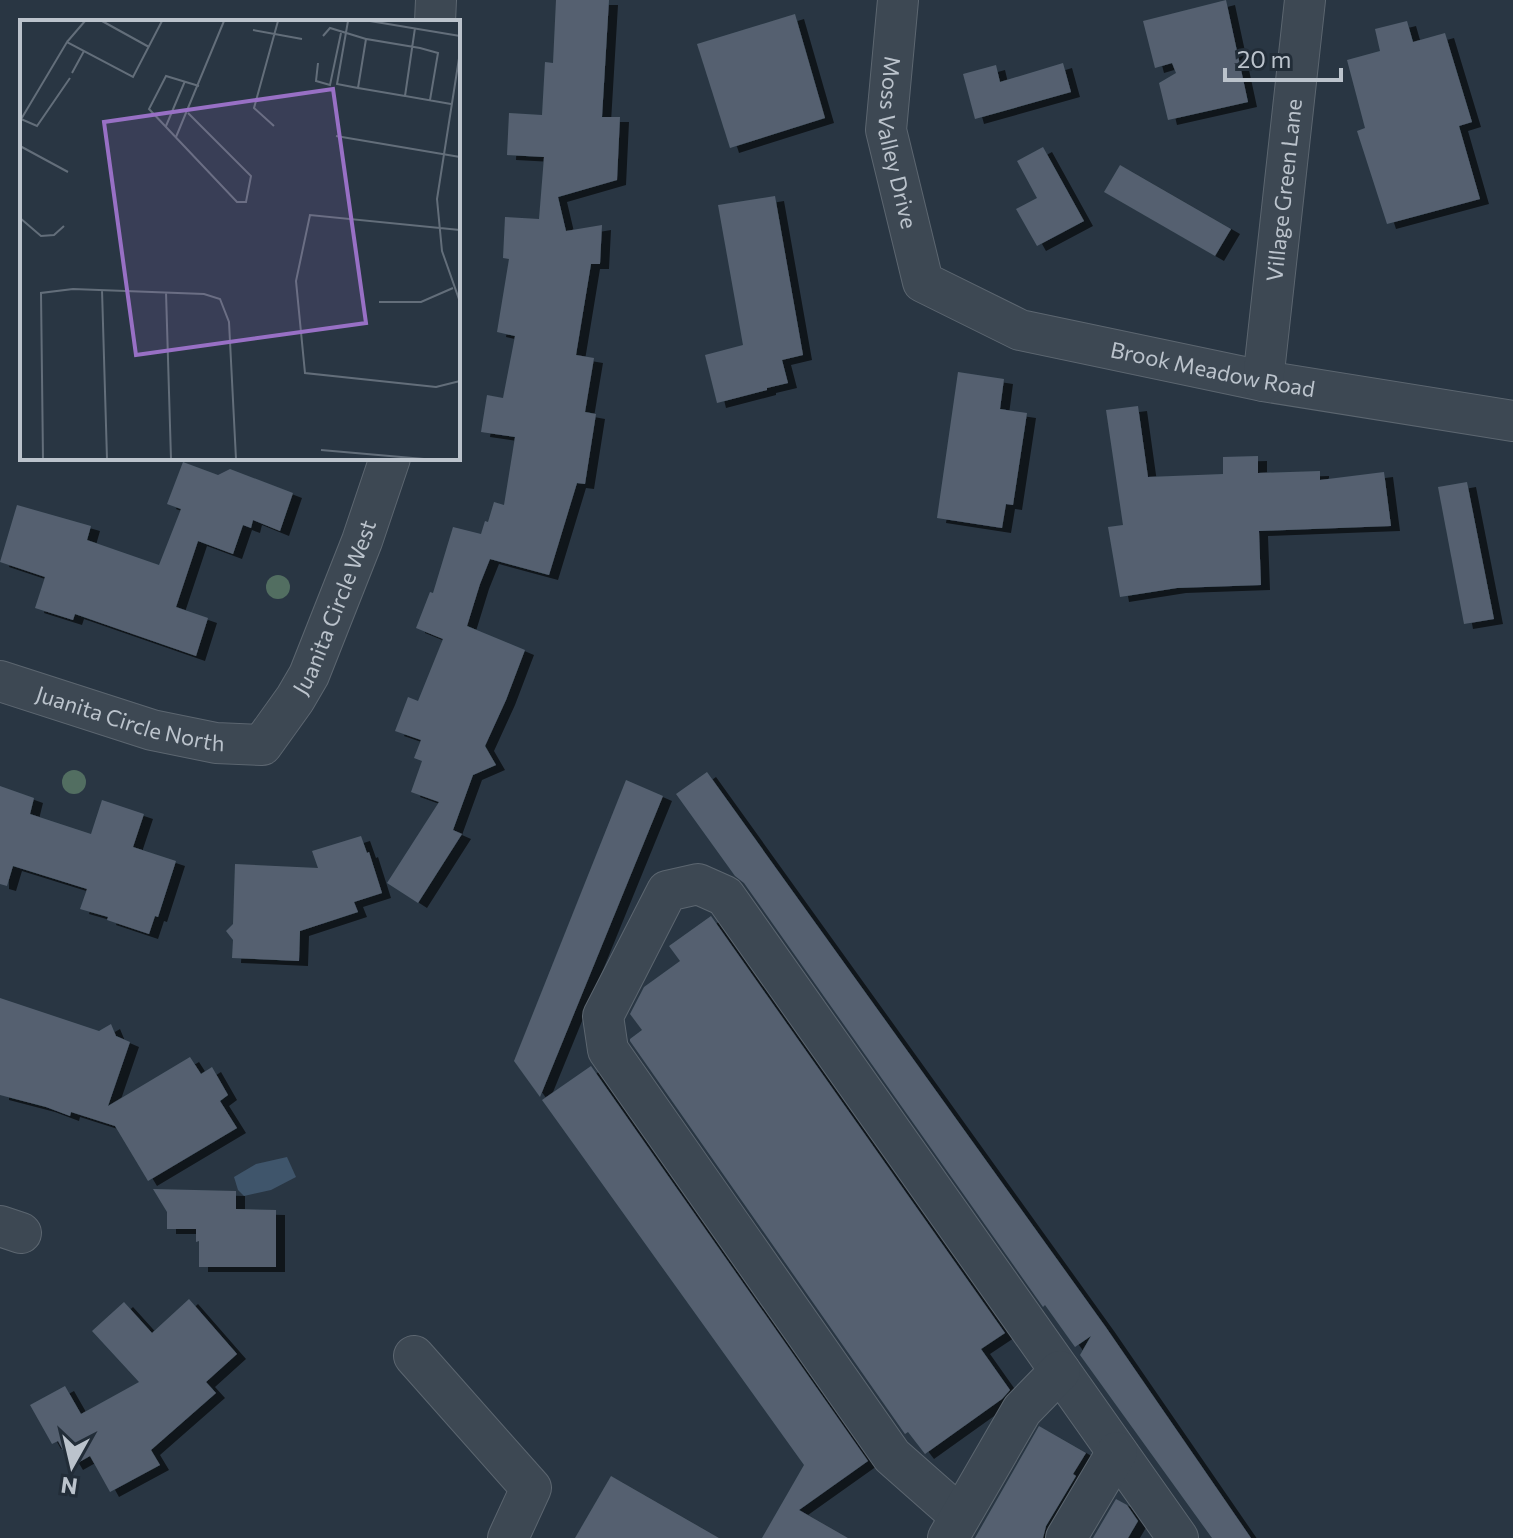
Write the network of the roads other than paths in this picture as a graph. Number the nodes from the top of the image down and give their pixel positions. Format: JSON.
{"nodes":[{"id":1,"x":436,"y":0,"type":"edge"},
{"id":2,"x":898,"y":0,"type":"edge"},
{"id":3,"x":1305,"y":0,"type":"edge"},
{"id":4,"x":435,"y":20,"type":"edge"},
{"id":5,"x":923,"y":282,"type":"joint"},
{"id":6,"x":1263,"y":381,"type":"junction"},
{"id":7,"x":1513,"y":421,"type":"edge"},
{"id":8,"x":389,"y":460,"type":"edge"},
{"id":9,"x":0,"y":681,"type":"edge"},
{"id":10,"x":262,"y":745,"type":"joint"},
{"id":11,"x":414,"y":1356,"type":"dead end"},
{"id":12,"x":1060,"y":1371,"type":"junction"},
{"id":13,"x":1117,"y":1452,"type":"junction"},
{"id":14,"x":954,"y":1527,"type":"edge"},
{"id":15,"x":508,"y":1538,"type":"edge"},
{"id":16,"x":1066,"y":1538,"type":"edge"},
{"id":17,"x":1178,"y":1538,"type":"edge"}],
"edges":[{"from":1,"to":4,"type":"street"},
{"from":2,"to":5,"type":"street","name":"Moss Valley Drive"},
{"from":3,"to":6,"type":"street","name":"Village Green Lane"},
{"from":5,"to":6,"type":"street","name":"Brook Meadow Road"},
{"from":6,"to":7,"type":"street","name":"Brook Meadow Road"},
{"from":8,"to":10,"type":"street","name":"Juanita Circle West"},
{"from":9,"to":10,"type":"street","name":"Juanita Circle North"},
{"from":11,"to":15,"type":"street"},
{"from":12,"to":13,"type":"street"},
{"from":12,"to":14,"type":"street"},
{"from":12,"to":14,"type":"street"},
{"from":13,"to":16,"type":"street"},
{"from":13,"to":17,"type":"street"}]}
